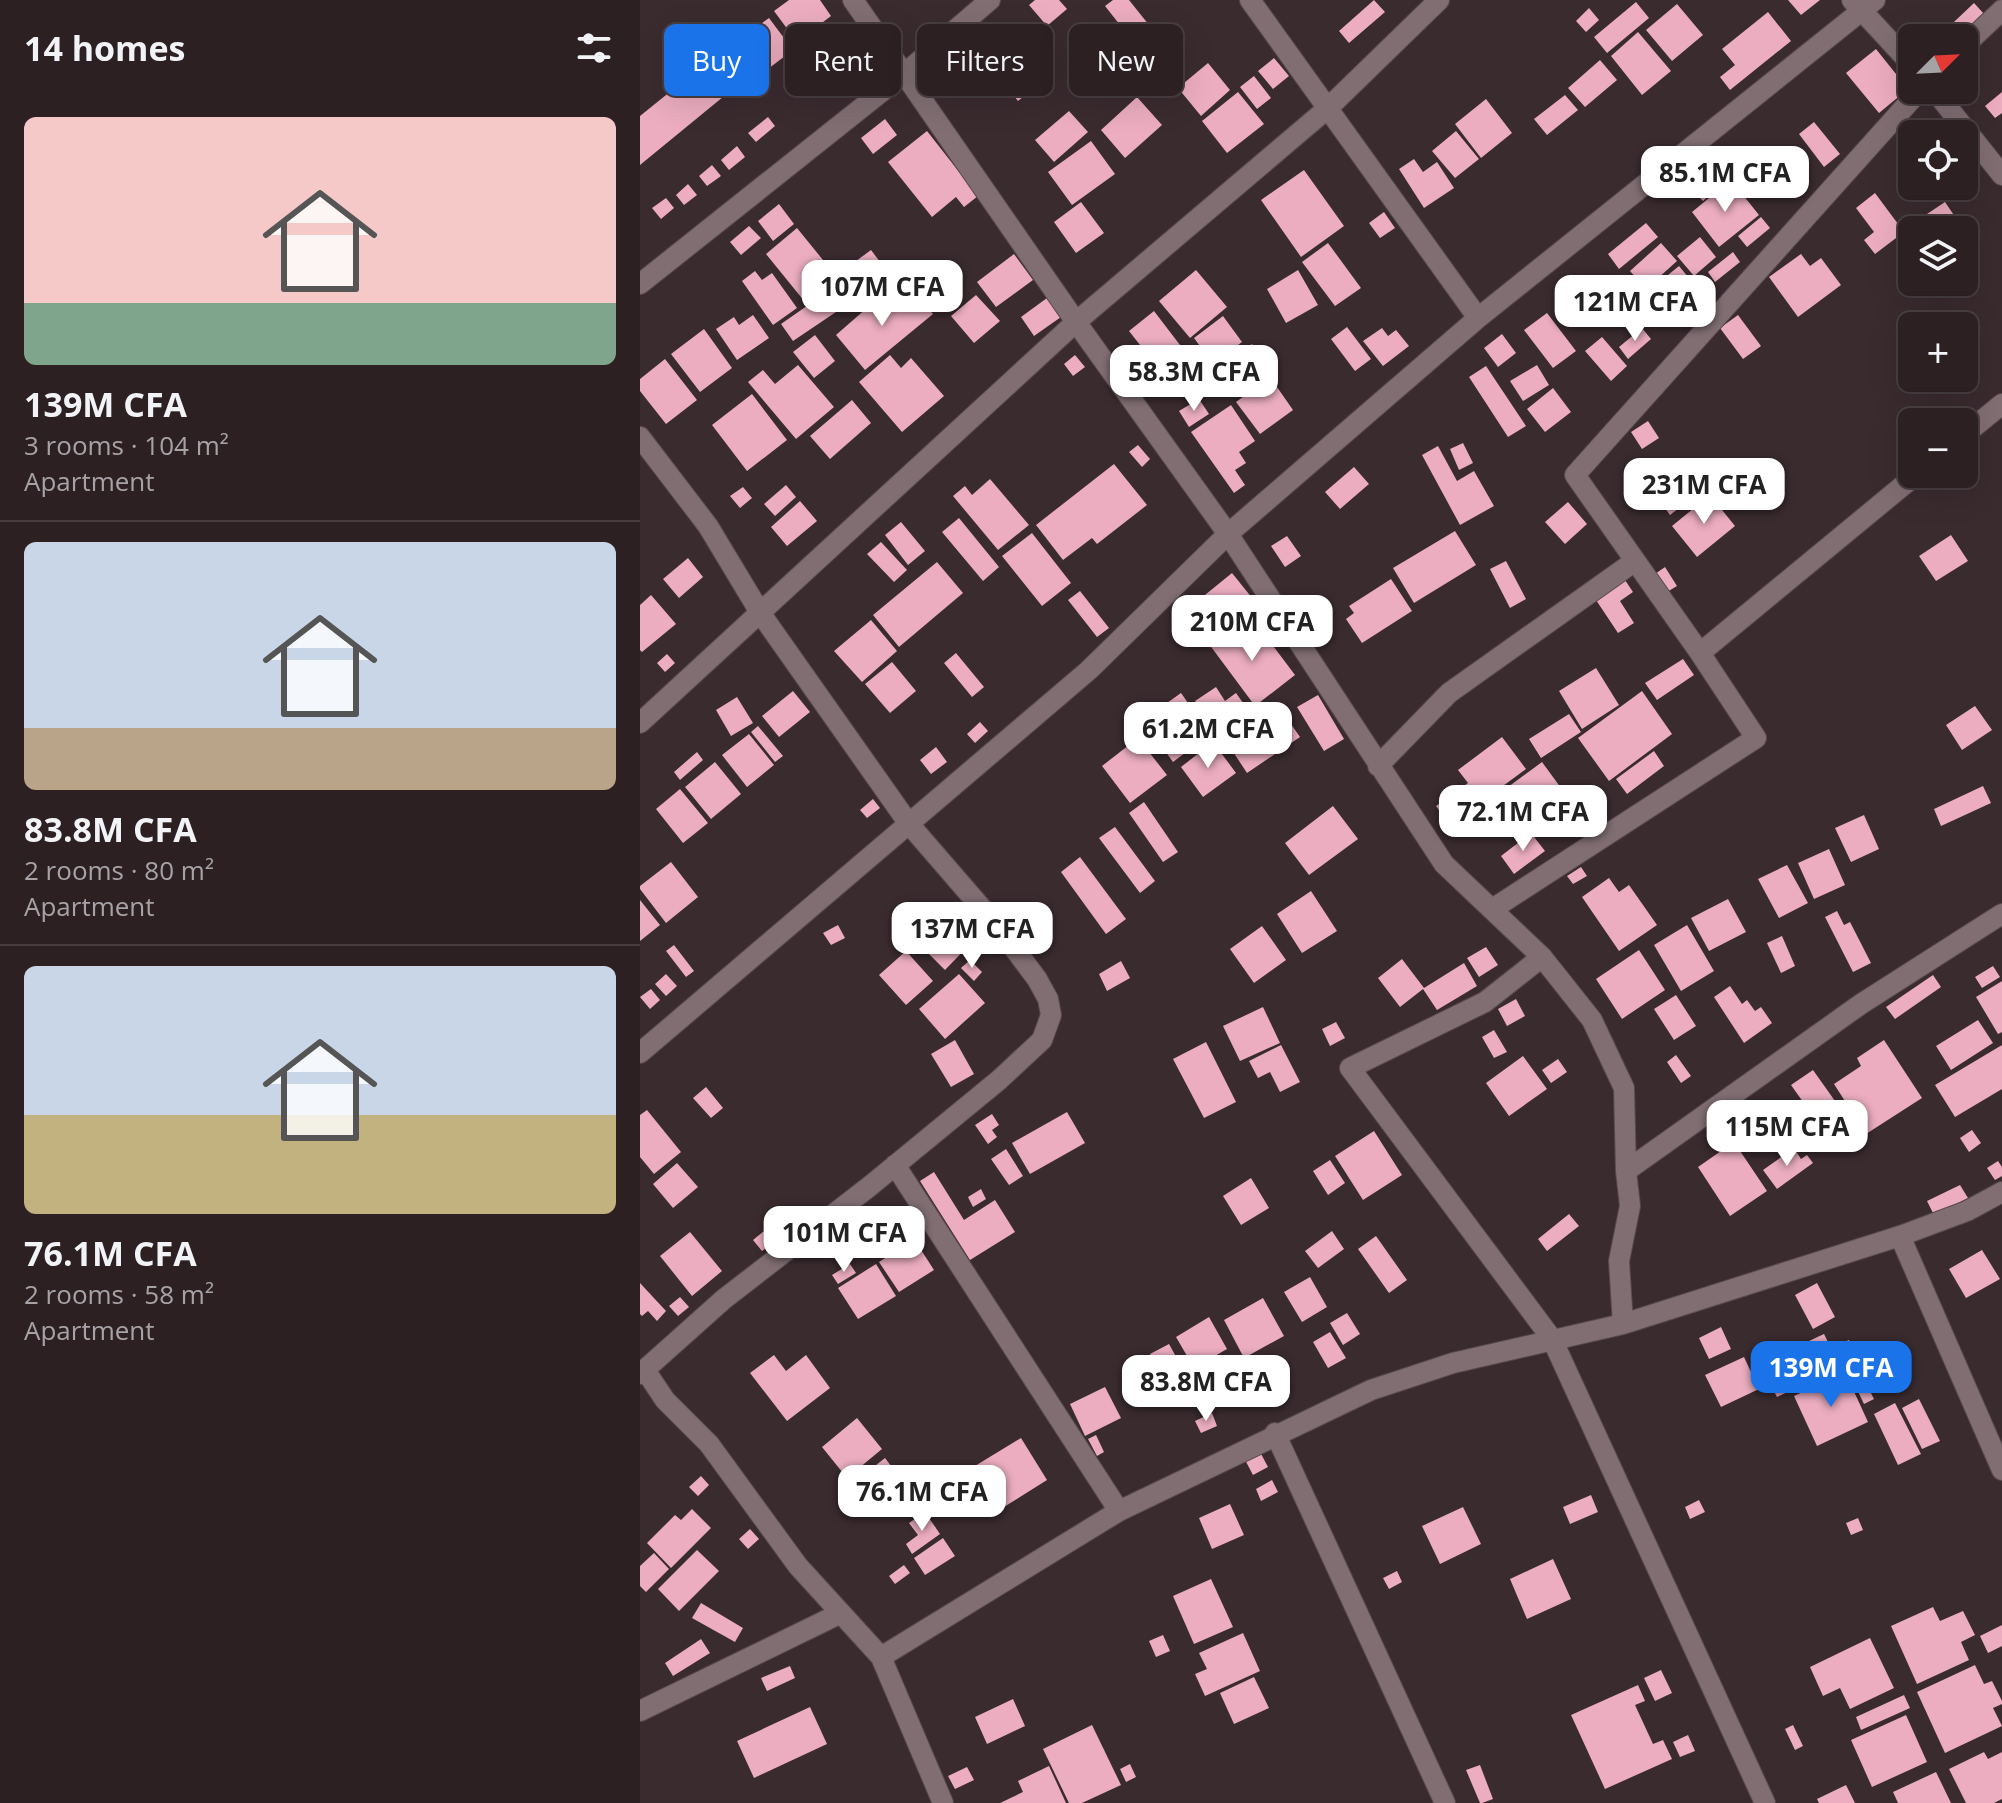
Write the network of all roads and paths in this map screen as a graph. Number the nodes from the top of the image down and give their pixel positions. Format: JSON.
{"nodes":[{"id":1,"x":853,"y":0,"type":"edge"},
{"id":2,"x":990,"y":0,"type":"edge"},
{"id":3,"x":1250,"y":0,"type":"edge"},
{"id":4,"x":1439,"y":0,"type":"edge"},
{"id":5,"x":1863,"y":4,"type":"edge"},
{"id":6,"x":2002,"y":10,"type":"edge"},
{"id":7,"x":1978,"y":33,"type":"edge"},
{"id":8,"x":1898,"y":48,"type":"edge"},
{"id":9,"x":904,"y":74,"type":"junction"},
{"id":10,"x":1907,"y":104,"type":"edge"},
{"id":11,"x":1945,"y":104,"type":"edge"},
{"id":12,"x":1328,"y":108,"type":"junction"},
{"id":13,"x":2002,"y":175,"type":"edge"},
{"id":14,"x":640,"y":284,"type":"edge"},
{"id":15,"x":1478,"y":318,"type":"junction"},
{"id":16,"x":1076,"y":322,"type":"junction"},
{"id":17,"x":2002,"y":404,"type":"edge"},
{"id":18,"x":1978,"y":424,"type":"edge"},
{"id":19,"x":640,"y":437,"type":"edge"},
{"id":20,"x":1900,"y":488,"type":"edge"},
{"id":21,"x":1228,"y":534,"type":"junction"},
{"id":22,"x":1635,"y":561,"type":"junction"},
{"id":23,"x":761,"y":614,"type":"junction"},
{"id":24,"x":1700,"y":653,"type":"junction"},
{"id":25,"x":640,"y":723,"type":"edge"},
{"id":26,"x":1378,"y":766,"type":"junction"},
{"id":27,"x":909,"y":824,"type":"junction"},
{"id":28,"x":1494,"y":908,"type":"junction"},
{"id":29,"x":2002,"y":914,"type":"edge"},
{"id":30,"x":1542,"y":957,"type":"junction"},
{"id":31,"x":640,"y":1053,"type":"edge"},
{"id":32,"x":895,"y":1165,"type":"junction"},
{"id":33,"x":1626,"y":1171,"type":"junction"},
{"id":34,"x":2002,"y":1192,"type":"edge"},
{"id":35,"x":1900,"y":1236,"type":"junction"},
{"id":36,"x":1623,"y":1324,"type":"junction"},
{"id":37,"x":1552,"y":1339,"type":"junction"},
{"id":38,"x":642,"y":1372,"type":"edge"},
{"id":39,"x":1275,"y":1433,"type":"junction"},
{"id":40,"x":2002,"y":1470,"type":"edge"},
{"id":41,"x":1119,"y":1511,"type":"junction"},
{"id":42,"x":841,"y":1613,"type":"junction"},
{"id":43,"x":881,"y":1657,"type":"junction"},
{"id":44,"x":640,"y":1711,"type":"edge"},
{"id":45,"x":943,"y":1803,"type":"edge"},
{"id":46,"x":1445,"y":1803,"type":"edge"},
{"id":47,"x":1765,"y":1803,"type":"edge"}],
"edges":[{"from":1,"to":9,"type":"street"},
{"from":2,"to":9,"type":"street"},
{"from":3,"to":12,"type":"street"},
{"from":4,"to":12,"type":"street"},
{"from":5,"to":8,"type":"street"},
{"from":5,"to":15,"type":"street"},
{"from":6,"to":7,"type":"street"},
{"from":9,"to":14,"type":"street"},
{"from":9,"to":16,"type":"street"},
{"from":10,"to":22,"type":"street"},
{"from":11,"to":13,"type":"street"},
{"from":12,"to":15,"type":"street"},
{"from":12,"to":16,"type":"street"},
{"from":15,"to":21,"type":"street"},
{"from":16,"to":21,"type":"street"},
{"from":16,"to":23,"type":"street"},
{"from":17,"to":18,"type":"street"},
{"from":19,"to":23,"type":"street"},
{"from":20,"to":24,"type":"street"},
{"from":21,"to":26,"type":"street"},
{"from":21,"to":27,"type":"street"},
{"from":22,"to":24,"type":"street"},
{"from":22,"to":26,"type":"street"},
{"from":23,"to":25,"type":"street"},
{"from":23,"to":27,"type":"street"},
{"from":24,"to":28,"type":"street"},
{"from":26,"to":28,"type":"street"},
{"from":27,"to":31,"type":"street"},
{"from":27,"to":32,"type":"street"},
{"from":28,"to":30,"type":"street"},
{"from":29,"to":33,"type":"street"},
{"from":30,"to":33,"type":"street"},
{"from":30,"to":37,"type":"street"},
{"from":32,"to":38,"type":"street"},
{"from":32,"to":41,"type":"street"},
{"from":33,"to":36,"type":"street"},
{"from":34,"to":35,"type":"street"},
{"from":35,"to":36,"type":"street"},
{"from":35,"to":40,"type":"street"},
{"from":36,"to":37,"type":"street"},
{"from":37,"to":39,"type":"street"},
{"from":37,"to":47,"type":"street"},
{"from":38,"to":42,"type":"street"},
{"from":39,"to":41,"type":"street"},
{"from":39,"to":46,"type":"street"},
{"from":41,"to":43,"type":"street"},
{"from":42,"to":43,"type":"street"},
{"from":42,"to":44,"type":"street"},
{"from":43,"to":45,"type":"street"}]}
